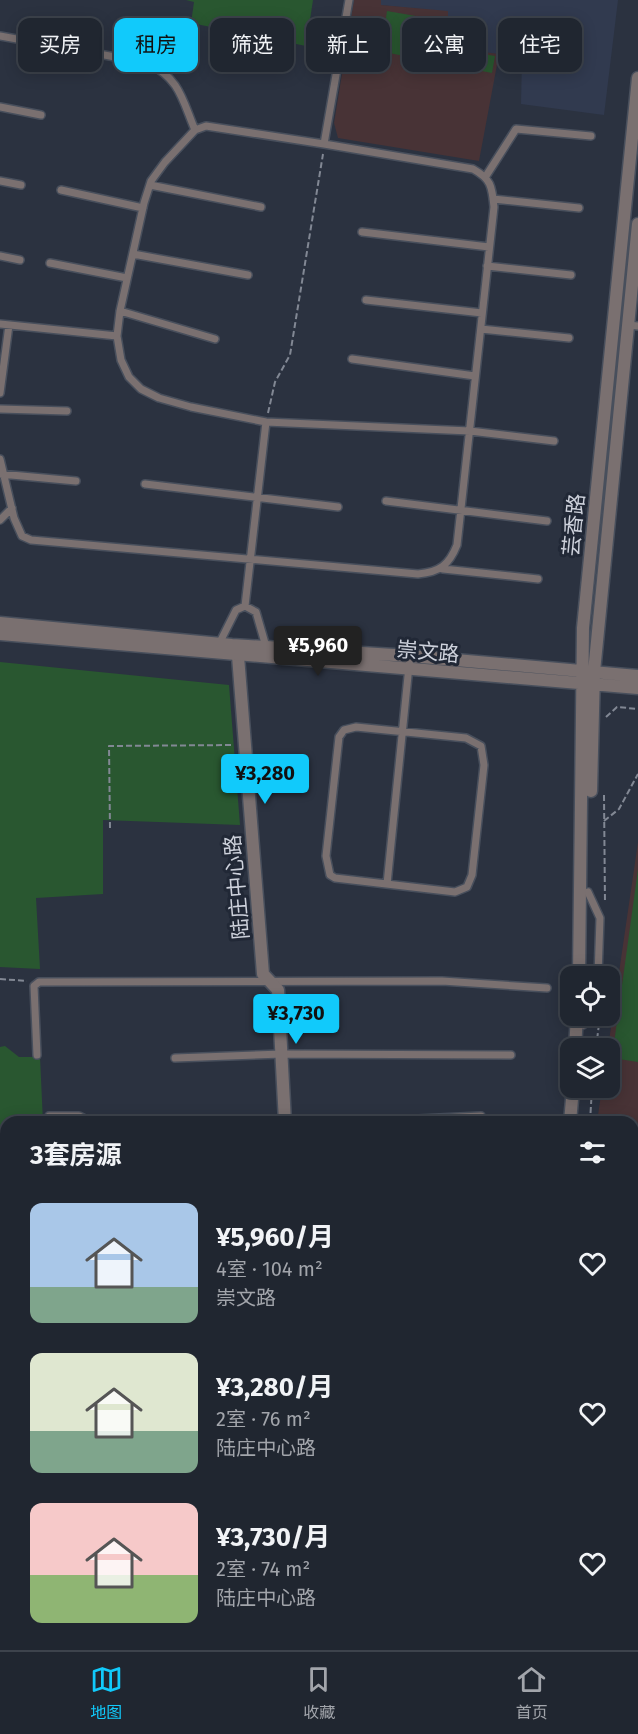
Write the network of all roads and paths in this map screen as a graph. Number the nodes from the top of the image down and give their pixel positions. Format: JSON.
{"nodes":[{"id":1,"x":349,"y":0,"type":"edge"},
{"id":2,"x":0,"y":36,"type":"edge"},
{"id":3,"x":638,"y":78,"type":"edge"},
{"id":4,"x":0,"y":107,"type":"edge"},
{"id":5,"x":41,"y":115,"type":"dead end"},
{"id":6,"x":195,"y":130,"type":"junction"},
{"id":7,"x":591,"y":136,"type":"dead end"},
{"id":8,"x":324,"y":144,"type":"junction"},
{"id":9,"x":486,"y":176,"type":"junction"},
{"id":10,"x":0,"y":181,"type":"edge"},
{"id":11,"x":21,"y":185,"type":"dead end"},
{"id":12,"x":150,"y":185,"type":"junction"},
{"id":13,"x":61,"y":190,"type":"dead end"},
{"id":14,"x":493,"y":199,"type":"junction"},
{"id":15,"x":261,"y":207,"type":"dead end"},
{"id":16,"x":143,"y":208,"type":"junction"},
{"id":17,"x":579,"y":208,"type":"dead end"},
{"id":18,"x":638,"y":224,"type":"edge"},
{"id":19,"x":362,"y":232,"type":"dead end"},
{"id":20,"x":489,"y":247,"type":"junction"},
{"id":21,"x":133,"y":254,"type":"junction"},
{"id":22,"x":0,"y":256,"type":"edge"},
{"id":23,"x":20,"y":260,"type":"dead end"},
{"id":24,"x":50,"y":263,"type":"dead end"},
{"id":25,"x":487,"y":267,"type":"junction"},
{"id":26,"x":248,"y":275,"type":"dead end"},
{"id":27,"x":571,"y":275,"type":"dead end"},
{"id":28,"x":127,"y":278,"type":"junction"},
{"id":29,"x":366,"y":300,"type":"dead end"},
{"id":30,"x":634,"y":306,"type":"edge"},
{"id":31,"x":120,"y":311,"type":"junction"},
{"id":32,"x":482,"y":313,"type":"junction"},
{"id":33,"x":0,"y":324,"type":"edge"},
{"id":34,"x":9,"y":325,"type":"junction"},
{"id":35,"x":633,"y":325,"type":"edge"},
{"id":36,"x":481,"y":329,"type":"junction"},
{"id":37,"x":117,"y":336,"type":"junction"},
{"id":38,"x":569,"y":338,"type":"dead end"},
{"id":39,"x":215,"y":339,"type":"dead end"},
{"id":40,"x":352,"y":359,"type":"dead end"},
{"id":41,"x":476,"y":376,"type":"junction"},
{"id":42,"x":0,"y":393,"type":"edge"},
{"id":43,"x":0,"y":409,"type":"edge"},
{"id":44,"x":67,"y":411,"type":"dead end"},
{"id":45,"x":266,"y":422,"type":"junction"},
{"id":46,"x":470,"y":431,"type":"junction"},
{"id":47,"x":554,"y":441,"type":"dead end"},
{"id":48,"x":0,"y":459,"type":"edge"},
{"id":49,"x":2,"y":475,"type":"edge"},
{"id":50,"x":76,"y":481,"type":"dead end"},
{"id":51,"x":145,"y":484,"type":"dead end"},
{"id":52,"x":257,"y":497,"type":"junction"},
{"id":53,"x":386,"y":501,"type":"dead end"},
{"id":54,"x":338,"y":507,"type":"dead end"},
{"id":55,"x":12,"y":508,"type":"junction"},
{"id":56,"x":461,"y":511,"type":"junction"},
{"id":57,"x":0,"y":520,"type":"edge"},
{"id":58,"x":547,"y":521,"type":"dead end"},
{"id":59,"x":250,"y":557,"type":"junction"},
{"id":60,"x":443,"y":568,"type":"junction"},
{"id":61,"x":538,"y":579,"type":"dead end"},
{"id":62,"x":245,"y":606,"type":"junction"},
{"id":63,"x":0,"y":623,"type":"edge"},
{"id":64,"x":0,"y":634,"type":"edge"},
{"id":65,"x":217,"y":649,"type":"junction"},
{"id":66,"x":235,"y":651,"type":"junction"},
{"id":67,"x":267,"y":653,"type":"junction"},
{"id":68,"x":410,"y":656,"type":"junction"},
{"id":69,"x":408,"y":670,"type":"junction"},
{"id":70,"x":589,"y":671,"type":"junction"},
{"id":71,"x":638,"y":676,"type":"edge"},
{"id":72,"x":588,"y":685,"type":"junction"},
{"id":73,"x":638,"y":688,"type":"edge"},
{"id":74,"x":638,"y":709,"type":"edge"},
{"id":75,"x":605,"y":719,"type":"dead end"},
{"id":76,"x":402,"y":732,"type":"junction"},
{"id":77,"x":245,"y":744,"type":"junction"},
{"id":78,"x":638,"y":774,"type":"edge"},
{"id":79,"x":604,"y":787,"type":"dead end"},
{"id":80,"x":604,"y":821,"type":"junction"},
{"id":81,"x":110,"y":828,"type":"dead end"},
{"id":82,"x":387,"y":884,"type":"junction"},
{"id":83,"x":588,"y":892,"type":"junction"},
{"id":84,"x":605,"y":905,"type":"dead end"},
{"id":85,"x":579,"y":966,"type":"edge"},
{"id":86,"x":585,"y":966,"type":"edge"},
{"id":87,"x":598,"y":966,"type":"edge"},
{"id":88,"x":0,"y":980,"type":"edge"},
{"id":89,"x":39,"y":982,"type":"junction"},
{"id":90,"x":271,"y":982,"type":"junction"},
{"id":91,"x":547,"y":988,"type":"dead end"},
{"id":92,"x":282,"y":1054,"type":"junction"},
{"id":93,"x":37,"y":1055,"type":"dead end"},
{"id":94,"x":511,"y":1055,"type":"dead end"},
{"id":95,"x":175,"y":1058,"type":"dead end"},
{"id":96,"x":572,"y":1098,"type":"edge"},
{"id":97,"x":578,"y":1098,"type":"edge"},
{"id":98,"x":591,"y":1098,"type":"edge"},
{"id":99,"x":49,"y":1116,"type":"dead end"},
{"id":100,"x":79,"y":1116,"type":"edge"},
{"id":101,"x":285,"y":1116,"type":"edge"},
{"id":102,"x":571,"y":1116,"type":"edge"},
{"id":103,"x":577,"y":1116,"type":"edge"},
{"id":104,"x":590,"y":1116,"type":"edge"}],
"edges":[{"from":1,"to":8,"type":"lane"},
{"from":2,"to":6,"type":"lane"},
{"from":3,"to":70,"type":"street","name":"芸香路"},
{"from":4,"to":5,"type":"lane"},
{"from":6,"to":8,"type":"lane"},
{"from":6,"to":12,"type":"lane"},
{"from":7,"to":9,"type":"lane"},
{"from":8,"to":9,"type":"lane"},
{"from":8,"to":45,"type":"path"},
{"from":9,"to":14,"type":"lane"},
{"from":10,"to":11,"type":"lane"},
{"from":12,"to":15,"type":"lane"},
{"from":12,"to":16,"type":"lane"},
{"from":13,"to":16,"type":"lane"},
{"from":14,"to":17,"type":"lane"},
{"from":14,"to":20,"type":"lane"},
{"from":16,"to":21,"type":"lane"},
{"from":18,"to":30,"type":"street","name":"芸香路"},
{"from":19,"to":20,"type":"lane"},
{"from":20,"to":25,"type":"lane"},
{"from":21,"to":26,"type":"lane"},
{"from":21,"to":28,"type":"lane"},
{"from":22,"to":23,"type":"lane"},
{"from":24,"to":28,"type":"lane"},
{"from":25,"to":27,"type":"lane"},
{"from":25,"to":32,"type":"lane"},
{"from":28,"to":31,"type":"lane"},
{"from":29,"to":32,"type":"lane"},
{"from":30,"to":35,"type":"street","name":"芸香路"},
{"from":31,"to":37,"type":"lane"},
{"from":31,"to":39,"type":"lane"},
{"from":32,"to":36,"type":"lane"},
{"from":33,"to":34,"type":"lane"},
{"from":34,"to":37,"type":"lane"},
{"from":34,"to":42,"type":"lane"},
{"from":35,"to":70,"type":"street","name":"芸香路"},
{"from":36,"to":38,"type":"lane"},
{"from":36,"to":41,"type":"lane"},
{"from":37,"to":45,"type":"lane"},
{"from":40,"to":41,"type":"lane"},
{"from":41,"to":46,"type":"lane"},
{"from":43,"to":44,"type":"lane"},
{"from":45,"to":46,"type":"lane"},
{"from":45,"to":52,"type":"lane"},
{"from":46,"to":47,"type":"lane"},
{"from":46,"to":56,"type":"lane"},
{"from":48,"to":49,"type":"lane"},
{"from":49,"to":50,"type":"lane"},
{"from":49,"to":55,"type":"lane"},
{"from":51,"to":52,"type":"lane"},
{"from":52,"to":54,"type":"lane"},
{"from":52,"to":59,"type":"lane"},
{"from":53,"to":56,"type":"lane"},
{"from":55,"to":57,"type":"lane"},
{"from":55,"to":59,"type":"lane"},
{"from":56,"to":58,"type":"lane"},
{"from":56,"to":60,"type":"lane"},
{"from":59,"to":60,"type":"lane"},
{"from":59,"to":62,"type":"lane"},
{"from":60,"to":61,"type":"lane"},
{"from":62,"to":65,"type":"lane"},
{"from":62,"to":67,"type":"lane"},
{"from":63,"to":65,"type":"street","name":"崇文路"},
{"from":64,"to":65,"type":"street","name":"崇文路"},
{"from":65,"to":66,"type":"street","name":"崇文路"},
{"from":66,"to":67,"type":"street","name":"崇文路"},
{"from":66,"to":77,"type":"street","name":"陆庄中心路"},
{"from":67,"to":68,"type":"street","name":"崇文路"},
{"from":67,"to":69,"type":"street","name":"崇文路"},
{"from":68,"to":69,"type":"lane"},
{"from":68,"to":70,"type":"street","name":"崇文路"},
{"from":69,"to":72,"type":"street","name":"崇文路"},
{"from":69,"to":76,"type":"lane"},
{"from":70,"to":71,"type":"street","name":"崇文路"},
{"from":70,"to":72,"type":"street","name":"芸香路"},
{"from":72,"to":73,"type":"street","name":"崇文路"},
{"from":72,"to":83,"type":"street","name":"芸香路"},
{"from":72,"to":85,"type":"street","name":"芸香路"},
{"from":74,"to":75,"type":"path"},
{"from":76,"to":82,"type":"lane"},
{"from":76,"to":82,"type":"lane"},
{"from":76,"to":82,"type":"lane"},
{"from":77,"to":81,"type":"path"},
{"from":77,"to":90,"type":"street","name":"陆庄中心路"},
{"from":78,"to":80,"type":"path"},
{"from":79,"to":80,"type":"path"},
{"from":80,"to":84,"type":"path"},
{"from":83,"to":86,"type":"street","name":"芸香路"},
{"from":83,"to":87,"type":"lane"},
{"from":88,"to":89,"type":"path"},
{"from":89,"to":90,"type":"lane"},
{"from":89,"to":93,"type":"lane"},
{"from":90,"to":91,"type":"lane"},
{"from":90,"to":92,"type":"street","name":"陆庄中心路"},
{"from":92,"to":94,"type":"lane"},
{"from":92,"to":95,"type":"lane"},
{"from":92,"to":101,"type":"street","name":"陆庄中心路"},
{"from":96,"to":102,"type":"street"},
{"from":97,"to":103,"type":"street"},
{"from":98,"to":104,"type":"path"},
{"from":99,"to":100,"type":"lane"}]}
